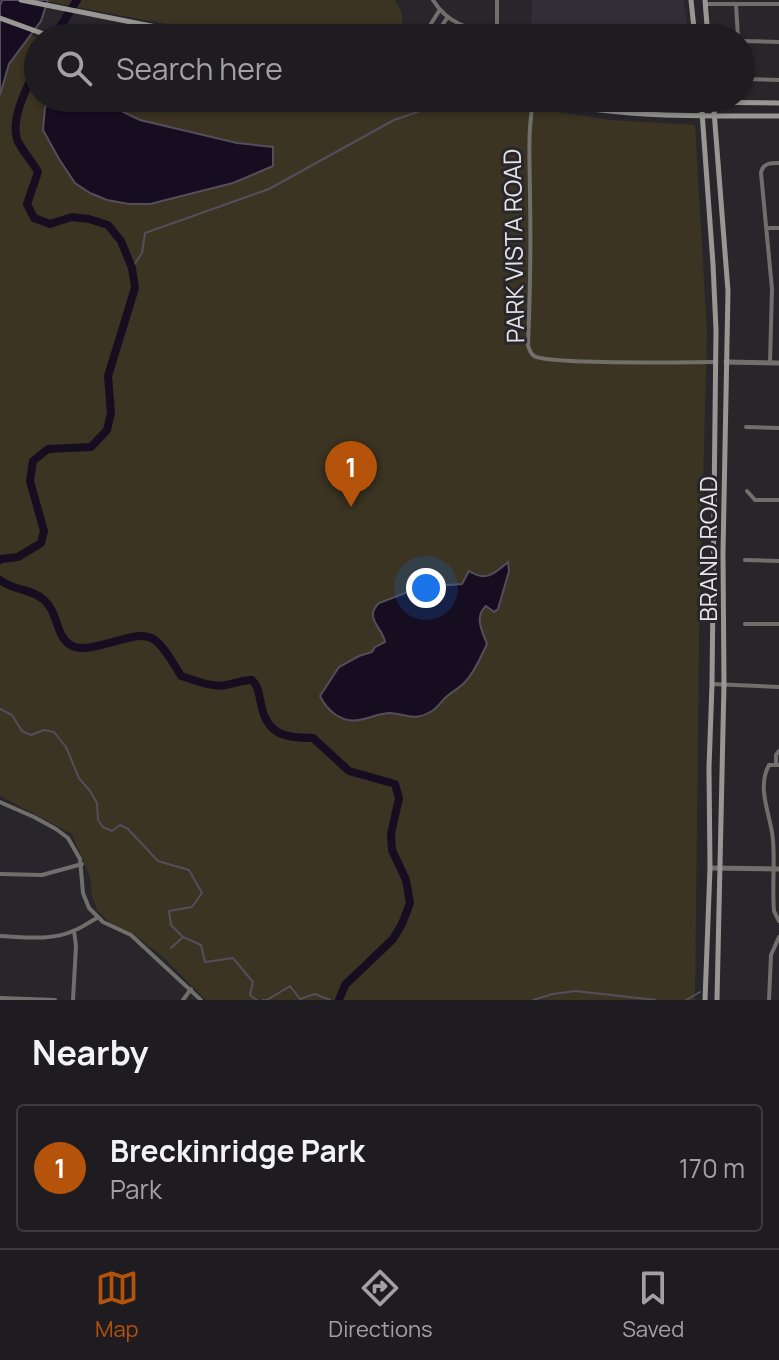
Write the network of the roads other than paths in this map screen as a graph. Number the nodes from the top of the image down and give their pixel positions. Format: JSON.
{"nodes":[{"id":1,"x":21,"y":0,"type":"edge"},
{"id":2,"x":433,"y":0,"type":"edge"},
{"id":3,"x":497,"y":0,"type":"edge"},
{"id":4,"x":691,"y":0,"type":"edge"},
{"id":5,"x":705,"y":2,"type":"edge"},
{"id":6,"x":736,"y":4,"type":"junction"},
{"id":7,"x":779,"y":4,"type":"edge"},
{"id":8,"x":439,"y":11,"type":"junction"},
{"id":9,"x":0,"y":18,"type":"edge"},
{"id":10,"x":447,"y":18,"type":"junction"},
{"id":11,"x":139,"y":24,"type":"edge"},
{"id":12,"x":429,"y":24,"type":"edge"},
{"id":13,"x":442,"y":24,"type":"edge"},
{"id":14,"x":458,"y":24,"type":"edge"},
{"id":15,"x":497,"y":24,"type":"edge"},
{"id":16,"x":694,"y":24,"type":"edge"},
{"id":17,"x":707,"y":24,"type":"edge"},
{"id":18,"x":738,"y":24,"type":"edge"},
{"id":19,"x":24,"y":27,"type":"edge"},
{"id":20,"x":755,"y":41,"type":"edge"},
{"id":21,"x":779,"y":42,"type":"edge"},
{"id":22,"x":755,"y":79,"type":"edge"},
{"id":23,"x":779,"y":80,"type":"edge"},
{"id":24,"x":755,"y":102,"type":"edge"},
{"id":25,"x":779,"y":103,"type":"edge"},
{"id":26,"x":531,"y":112,"type":"edge"},
{"id":27,"x":609,"y":112,"type":"edge"},
{"id":28,"x":702,"y":112,"type":"edge"},
{"id":29,"x":714,"y":112,"type":"edge"},
{"id":30,"x":702,"y":116,"type":"junction"},
{"id":31,"x":714,"y":116,"type":"junction"},
{"id":32,"x":779,"y":116,"type":"edge"},
{"id":33,"x":779,"y":163,"type":"edge"},
{"id":34,"x":767,"y":228,"type":"junction"},
{"id":35,"x":779,"y":228,"type":"edge"},
{"id":36,"x":725,"y":242,"type":"junction"},
{"id":37,"x":712,"y":243,"type":"junction"},
{"id":38,"x":772,"y":294,"type":"junction"},
{"id":39,"x":779,"y":294,"type":"edge"},
{"id":40,"x":714,"y":362,"type":"junction"},
{"id":41,"x":726,"y":362,"type":"junction"},
{"id":42,"x":770,"y":363,"type":"junction"},
{"id":43,"x":779,"y":363,"type":"edge"},
{"id":44,"x":746,"y":427,"type":"dead end"},
{"id":45,"x":779,"y":428,"type":"edge"},
{"id":46,"x":747,"y":491,"type":"dead end"},
{"id":47,"x":779,"y":500,"type":"edge"},
{"id":48,"x":745,"y":560,"type":"dead end"},
{"id":49,"x":779,"y":561,"type":"edge"},
{"id":50,"x":745,"y":624,"type":"dead end"},
{"id":51,"x":779,"y":624,"type":"edge"},
{"id":52,"x":712,"y":684,"type":"junction"},
{"id":53,"x":724,"y":684,"type":"junction"},
{"id":54,"x":779,"y":687,"type":"edge"},
{"id":55,"x":779,"y":751,"type":"edge"},
{"id":56,"x":777,"y":765,"type":"edge"},
{"id":57,"x":0,"y":802,"type":"edge"},
{"id":58,"x":779,"y":828,"type":"edge"},
{"id":59,"x":771,"y":829,"type":"junction"},
{"id":60,"x":82,"y":864,"type":"junction"},
{"id":61,"x":710,"y":868,"type":"junction"},
{"id":62,"x":720,"y":868,"type":"junction"},
{"id":63,"x":776,"y":868,"type":"edge"},
{"id":64,"x":0,"y":874,"type":"edge"},
{"id":65,"x":97,"y":918,"type":"junction"},
{"id":66,"x":779,"y":921,"type":"edge"},
{"id":67,"x":74,"y":931,"type":"junction"},
{"id":68,"x":0,"y":936,"type":"edge"},
{"id":69,"x":779,"y":937,"type":"edge"},
{"id":70,"x":191,"y":989,"type":"junction"},
{"id":71,"x":0,"y":998,"type":"edge"},
{"id":72,"x":55,"y":1000,"type":"edge"},
{"id":73,"x":73,"y":1000,"type":"edge"},
{"id":74,"x":183,"y":1000,"type":"edge"},
{"id":75,"x":201,"y":1000,"type":"edge"},
{"id":76,"x":705,"y":1000,"type":"edge"},
{"id":77,"x":717,"y":1000,"type":"edge"},
{"id":78,"x":769,"y":1000,"type":"edge"}],
"edges":[{"from":1,"to":11,"type":"main road"},
{"from":2,"to":8,"type":"street"},
{"from":3,"to":15,"type":"street"},
{"from":4,"to":16,"type":"main road"},
{"from":5,"to":6,"type":"street"},
{"from":5,"to":17,"type":"main road"},
{"from":6,"to":7,"type":"street"},
{"from":6,"to":18,"type":"street"},
{"from":8,"to":10,"type":"street"},
{"from":8,"to":12,"type":"street"},
{"from":9,"to":19,"type":"main road"},
{"from":10,"to":13,"type":"street"},
{"from":10,"to":14,"type":"street"},
{"from":20,"to":21,"type":"street"},
{"from":22,"to":23,"type":"street"},
{"from":24,"to":25,"type":"main road"},
{"from":26,"to":40,"type":"street","name":"PARK VISTA ROAD"},
{"from":27,"to":30,"type":"main road"},
{"from":28,"to":30,"type":"main road","name":"BRAND ROAD"},
{"from":29,"to":31,"type":"main road","name":"BRAND ROAD"},
{"from":30,"to":31,"type":"main road"},
{"from":30,"to":37,"type":"main road","name":"BRAND ROAD"},
{"from":31,"to":32,"type":"main road"},
{"from":31,"to":36,"type":"main road","name":"BRAND ROAD"},
{"from":33,"to":34,"type":"street"},
{"from":34,"to":35,"type":"street"},
{"from":34,"to":38,"type":"street"},
{"from":36,"to":37,"type":"main road"},
{"from":36,"to":41,"type":"main road","name":"BRAND ROAD"},
{"from":37,"to":40,"type":"main road","name":"BRAND ROAD"},
{"from":38,"to":39,"type":"street"},
{"from":38,"to":42,"type":"street"},
{"from":40,"to":41,"type":"main road"},
{"from":40,"to":52,"type":"main road","name":"BRAND ROAD"},
{"from":41,"to":42,"type":"street"},
{"from":41,"to":53,"type":"main road","name":"BRAND ROAD"},
{"from":42,"to":43,"type":"street"},
{"from":44,"to":45,"type":"street"},
{"from":46,"to":47,"type":"street"},
{"from":48,"to":49,"type":"street"},
{"from":50,"to":51,"type":"street"},
{"from":52,"to":53,"type":"street"},
{"from":52,"to":61,"type":"main road","name":"BRAND ROAD"},
{"from":53,"to":54,"type":"street"},
{"from":53,"to":62,"type":"main road","name":"BRAND ROAD"},
{"from":55,"to":56,"type":"street"},
{"from":56,"to":59,"type":"street"},
{"from":57,"to":60,"type":"street"},
{"from":58,"to":59,"type":"street"},
{"from":59,"to":63,"type":"street"},
{"from":60,"to":64,"type":"street"},
{"from":60,"to":65,"type":"street"},
{"from":61,"to":62,"type":"street"},
{"from":61,"to":76,"type":"main road","name":"BRAND ROAD"},
{"from":62,"to":63,"type":"street"},
{"from":62,"to":77,"type":"main road","name":"BRAND ROAD"},
{"from":63,"to":66,"type":"street"},
{"from":65,"to":67,"type":"street"},
{"from":65,"to":70,"type":"street"},
{"from":67,"to":68,"type":"street"},
{"from":67,"to":73,"type":"street"},
{"from":69,"to":78,"type":"street"},
{"from":70,"to":74,"type":"street"},
{"from":70,"to":75,"type":"street"},
{"from":71,"to":72,"type":"street"}]}
